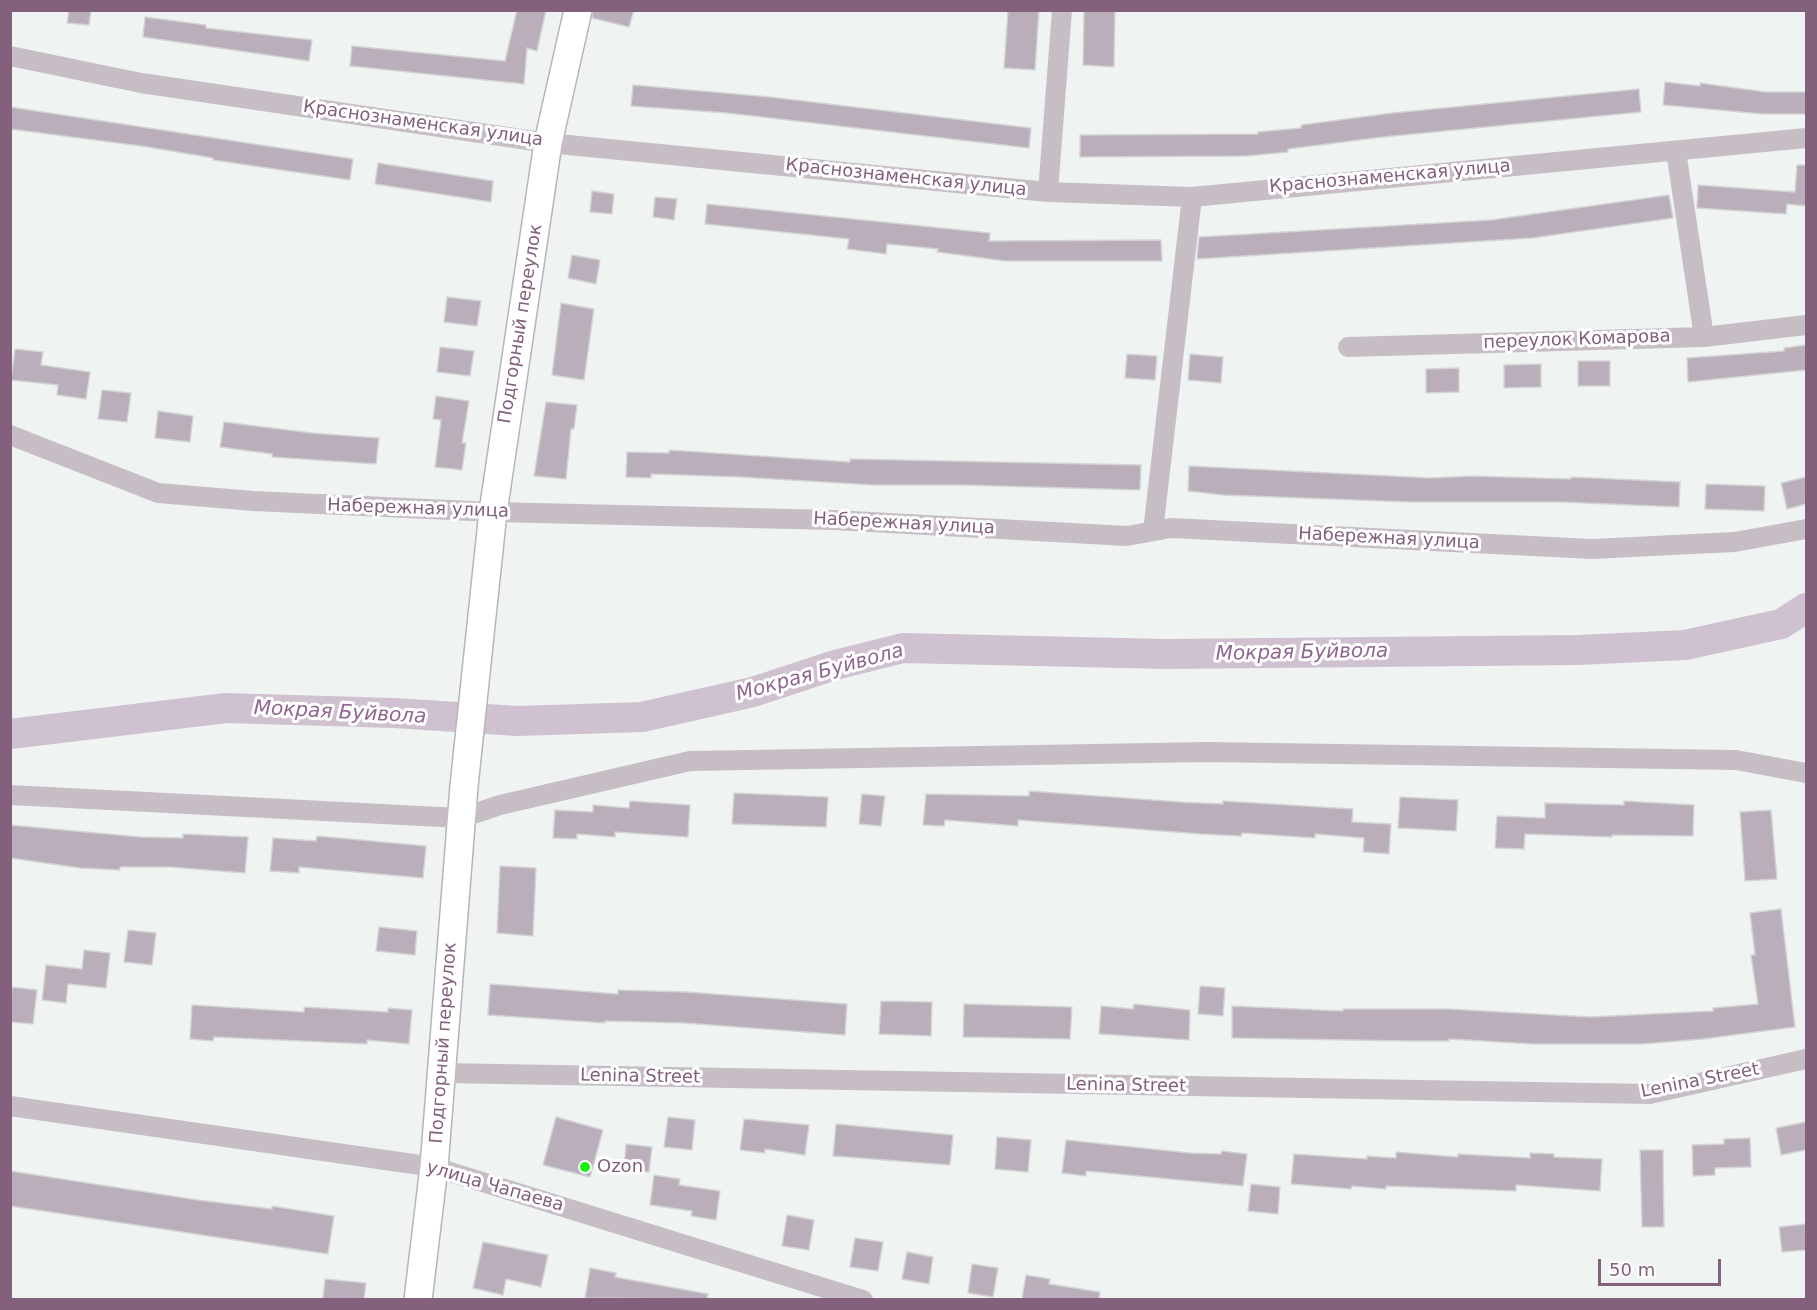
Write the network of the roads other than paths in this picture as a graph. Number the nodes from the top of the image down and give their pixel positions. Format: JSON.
{"nodes":[{"id":1,"x":578,"y":10,"type":"edge"},
{"id":2,"x":1062,"y":10,"type":"edge"},
{"id":3,"x":10,"y":56,"type":"edge"},
{"id":4,"x":1806,"y":138,"type":"edge"},
{"id":5,"x":548,"y":143,"type":"junction"},
{"id":6,"x":1676,"y":151,"type":"junction"},
{"id":7,"x":1048,"y":192,"type":"junction"},
{"id":8,"x":1192,"y":197,"type":"junction"},
{"id":9,"x":1806,"y":325,"type":"edge"},
{"id":10,"x":1704,"y":337,"type":"junction"},
{"id":11,"x":1348,"y":347,"type":"dead end"},
{"id":12,"x":10,"y":435,"type":"edge"},
{"id":13,"x":493,"y":512,"type":"junction"},
{"id":14,"x":1806,"y":529,"type":"edge"},
{"id":15,"x":1153,"y":531,"type":"junction"},
{"id":16,"x":1806,"y":773,"type":"edge"},
{"id":17,"x":10,"y":795,"type":"edge"},
{"id":18,"x":461,"y":818,"type":"junction"},
{"id":19,"x":1806,"y":1059,"type":"edge"},
{"id":20,"x":442,"y":1073,"type":"junction"},
{"id":21,"x":10,"y":1106,"type":"edge"},
{"id":22,"x":434,"y":1167,"type":"junction"},
{"id":23,"x":418,"y":1299,"type":"edge"},
{"id":24,"x":863,"y":1299,"type":"edge"}],
"edges":[{"from":1,"to":5,"type":"main road","name":"Подгорный переулок"},
{"from":2,"to":7,"type":"street"},
{"from":3,"to":5,"type":"street","name":"Краснознаменская улица"},
{"from":4,"to":6,"type":"street","name":"Краснознаменская улица"},
{"from":5,"to":7,"type":"street","name":"Краснознаменская улица"},
{"from":5,"to":13,"type":"main road","name":"Подгорный переулок"},
{"from":6,"to":8,"type":"street","name":"Краснознаменская улица"},
{"from":6,"to":10,"type":"street"},
{"from":7,"to":8,"type":"street","name":"Краснознаменская улица"},
{"from":8,"to":15,"type":"street"},
{"from":9,"to":10,"type":"street","name":"переулок Комарова"},
{"from":10,"to":11,"type":"street","name":"переулок Комарова"},
{"from":12,"to":13,"type":"street","name":"Набережная улица"},
{"from":13,"to":15,"type":"street","name":"Набережная улица"},
{"from":13,"to":18,"type":"main road","name":"Подгорный переулок"},
{"from":14,"to":15,"type":"street","name":"Набережная улица"},
{"from":16,"to":18,"type":"street"},
{"from":17,"to":18,"type":"street"},
{"from":18,"to":20,"type":"main road","name":"Подгорный переулок"},
{"from":19,"to":20,"type":"street","name":"Lenina Street"},
{"from":20,"to":22,"type":"main road","name":"Подгорный переулок"},
{"from":21,"to":22,"type":"street","name":"улица Чапаева"},
{"from":22,"to":23,"type":"main road","name":"Подгорный переулок"},
{"from":22,"to":24,"type":"street","name":"улица Чапаева"}]}
